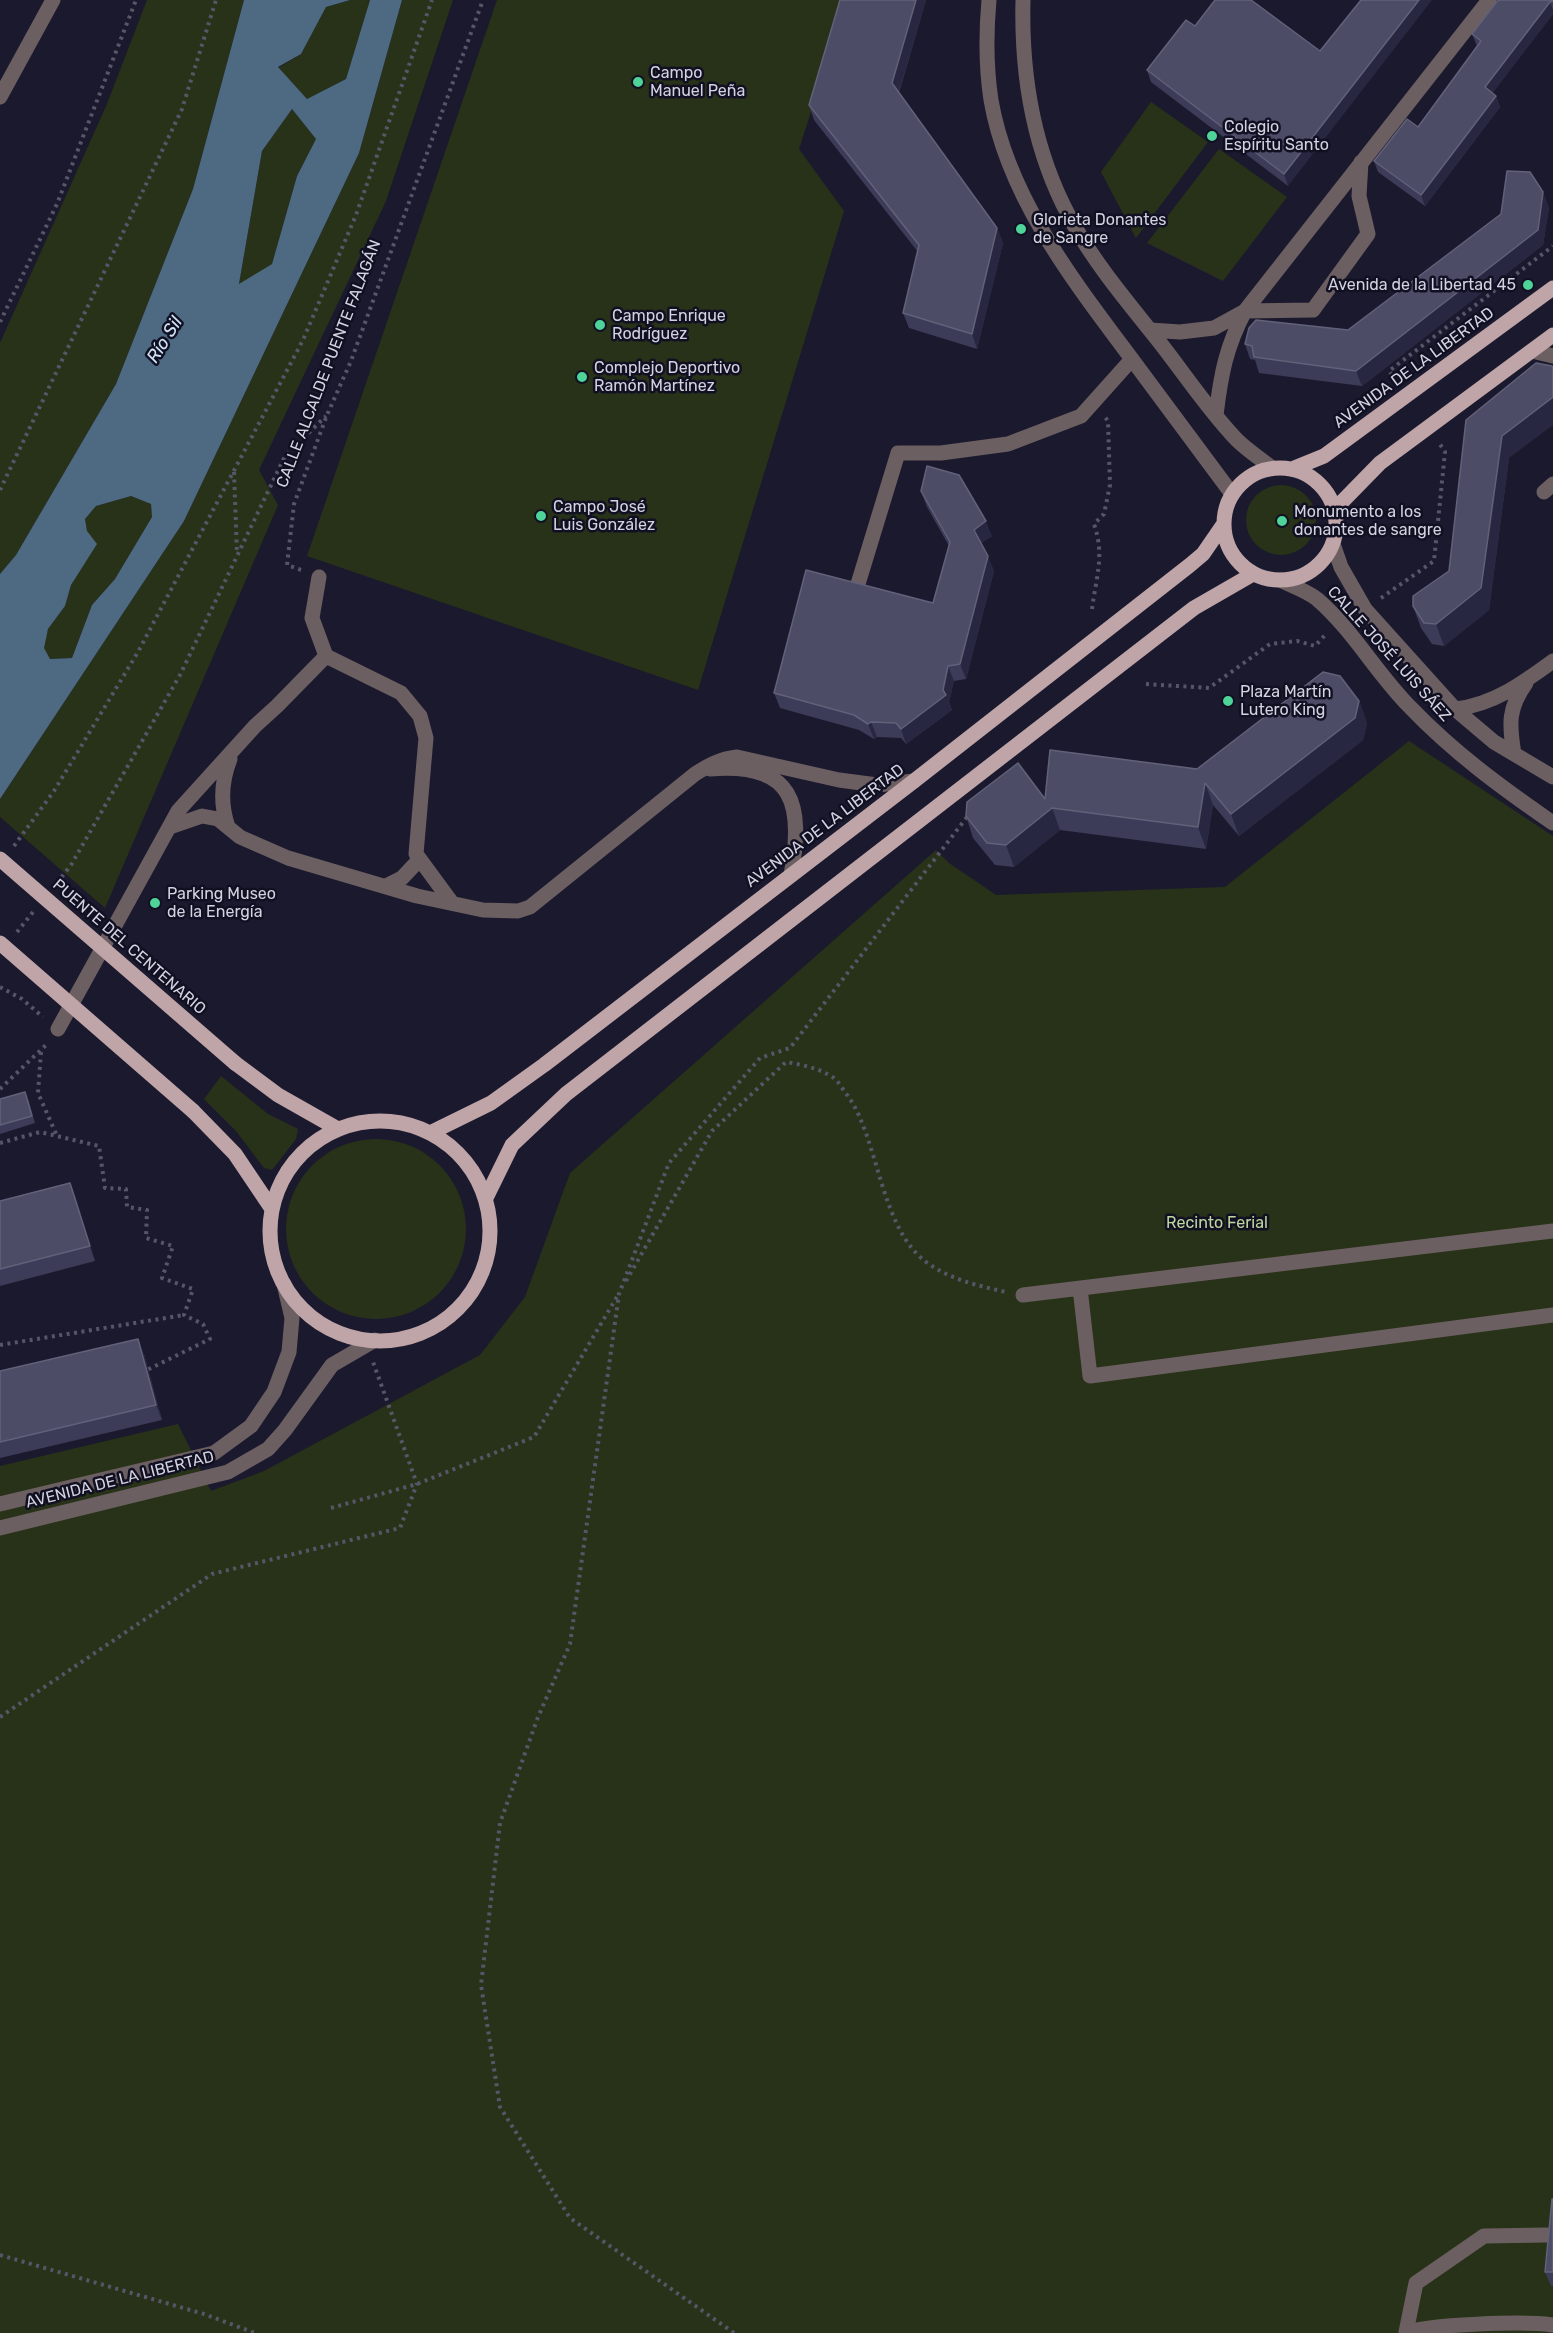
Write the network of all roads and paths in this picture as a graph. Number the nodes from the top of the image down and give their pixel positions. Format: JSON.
{"nodes":[{"id":1,"x":53,"y":0,"type":"edge"},
{"id":2,"x":136,"y":0,"type":"edge"},
{"id":3,"x":216,"y":0,"type":"edge"},
{"id":4,"x":432,"y":0,"type":"edge"},
{"id":5,"x":483,"y":0,"type":"edge"},
{"id":6,"x":989,"y":0,"type":"edge"},
{"id":7,"x":1023,"y":0,"type":"edge"},
{"id":8,"x":1489,"y":0,"type":"edge"},
{"id":9,"x":3,"y":80,"type":"edge"},
{"id":10,"x":0,"y":97,"type":"edge"},
{"id":11,"x":1361,"y":162,"type":"junction"},
{"id":12,"x":1553,"y":288,"type":"edge"},
{"id":13,"x":1245,"y":311,"type":"junction"},
{"id":14,"x":0,"y":322,"type":"edge"},
{"id":15,"x":1150,"y":330,"type":"junction"},
{"id":16,"x":1553,"y":335,"type":"edge"},
{"id":17,"x":1532,"y":351,"type":"junction"},
{"id":18,"x":1553,"y":356,"type":"edge"},
{"id":19,"x":1132,"y":359,"type":"junction"},
{"id":20,"x":1094,"y":402,"type":"junction"},
{"id":21,"x":327,"y":415,"type":"junction"},
{"id":22,"x":1216,"y":415,"type":"junction"},
{"id":23,"x":1445,"y":452,"type":"dead end"},
{"id":24,"x":1272,"y":468,"type":"junction"},
{"id":25,"x":1292,"y":469,"type":"junction"},
{"id":26,"x":234,"y":472,"type":"junction"},
{"id":27,"x":0,"y":490,"type":"edge"},
{"id":28,"x":1232,"y":494,"type":"junction"},
{"id":29,"x":1335,"y":509,"type":"junction"},
{"id":30,"x":1223,"y":525,"type":"junction"},
{"id":31,"x":1333,"y":544,"type":"junction"},
{"id":32,"x":237,"y":555,"type":"junction"},
{"id":33,"x":1253,"y":574,"type":"junction"},
{"id":34,"x":319,"y":577,"type":"joint"},
{"id":35,"x":1280,"y":580,"type":"junction"},
{"id":36,"x":858,"y":584,"type":"edge"},
{"id":37,"x":1092,"y":609,"type":"dead end"},
{"id":38,"x":1365,"y":609,"type":"junction"},
{"id":39,"x":1339,"y":622,"type":"junction"},
{"id":40,"x":326,"y":656,"type":"junction"},
{"id":41,"x":1553,"y":661,"type":"edge"},
{"id":42,"x":1529,"y":678,"type":"junction"},
{"id":43,"x":1146,"y":684,"type":"dead end"},
{"id":44,"x":1455,"y":709,"type":"junction"},
{"id":45,"x":232,"y":753,"type":"junction"},
{"id":46,"x":1514,"y":754,"type":"junction"},
{"id":47,"x":702,"y":770,"type":"junction"},
{"id":48,"x":1553,"y":777,"type":"edge"},
{"id":49,"x":914,"y":781,"type":"junction"},
{"id":50,"x":967,"y":817,"type":"edge"},
{"id":51,"x":1553,"y":823,"type":"edge"},
{"id":52,"x":228,"y":827,"type":"junction"},
{"id":53,"x":170,"y":828,"type":"junction"},
{"id":54,"x":4,"y":856,"type":"edge"},
{"id":55,"x":419,"y":860,"type":"junction"},
{"id":56,"x":791,"y":875,"type":"junction"},
{"id":57,"x":386,"y":886,"type":"junction"},
{"id":58,"x":50,"y":892,"type":"dead end"},
{"id":59,"x":452,"y":903,"type":"junction"},
{"id":60,"x":35,"y":909,"type":"dead end"},
{"id":61,"x":7,"y":939,"type":"edge"},
{"id":62,"x":0,"y":987,"type":"edge"},
{"id":63,"x":58,"y":1029,"type":"junction"},
{"id":64,"x":41,"y":1051,"type":"junction"},
{"id":65,"x":0,"y":1089,"type":"edge"},
{"id":66,"x":338,"y":1129,"type":"junction"},
{"id":67,"x":430,"y":1133,"type":"junction"},
{"id":68,"x":57,"y":1137,"type":"junction"},
{"id":69,"x":0,"y":1143,"type":"edge"},
{"id":70,"x":486,"y":1198,"type":"junction"},
{"id":71,"x":272,"y":1209,"type":"junction"},
{"id":72,"x":1553,"y":1231,"type":"edge"},
{"id":73,"x":284,"y":1284,"type":"junction"},
{"id":74,"x":1080,"y":1288,"type":"junction"},
{"id":75,"x":619,"y":1294,"type":"junction"},
{"id":76,"x":1023,"y":1295,"type":"joint"},
{"id":77,"x":184,"y":1315,"type":"junction"},
{"id":78,"x":1553,"y":1315,"type":"edge"},
{"id":79,"x":375,"y":1340,"type":"junction"},
{"id":80,"x":0,"y":1345,"type":"edge"},
{"id":81,"x":373,"y":1362,"type":"dead end"},
{"id":82,"x":147,"y":1370,"type":"edge"},
{"id":83,"x":417,"y":1484,"type":"junction"},
{"id":84,"x":0,"y":1504,"type":"edge"},
{"id":85,"x":331,"y":1508,"type":"dead end"},
{"id":86,"x":0,"y":1528,"type":"edge"},
{"id":87,"x":0,"y":1717,"type":"edge"},
{"id":88,"x":1547,"y":2235,"type":"edge"},
{"id":89,"x":0,"y":2255,"type":"edge"},
{"id":90,"x":1553,"y":2325,"type":"edge"},
{"id":91,"x":1406,"y":2332,"type":"edge"},
{"id":92,"x":255,"y":2333,"type":"edge"},
{"id":93,"x":734,"y":2333,"type":"edge"}],
"edges":[{"from":1,"to":9,"type":"street"},
{"from":2,"to":14,"type":"path"},
{"from":3,"to":27,"type":"path"},
{"from":4,"to":26,"type":"path"},
{"from":5,"to":21,"type":"path","name":"CALLE ALCALDE PUENTE FALAGÁN"},
{"from":6,"to":19,"type":"street"},
{"from":7,"to":15,"type":"street"},
{"from":8,"to":11,"type":"street"},
{"from":9,"to":10,"type":"street"},
{"from":11,"to":13,"type":"street"},
{"from":11,"to":13,"type":"street"},
{"from":12,"to":25,"type":"main road","name":"AVENIDA DE LA LIBERTAD"},
{"from":13,"to":15,"type":"street"},
{"from":13,"to":22,"type":"street"},
{"from":15,"to":22,"type":"street"},
{"from":16,"to":17,"type":"main road"},
{"from":17,"to":18,"type":"street"},
{"from":17,"to":29,"type":"main road"},
{"from":19,"to":20,"type":"street"},
{"from":19,"to":28,"type":"street"},
{"from":20,"to":36,"type":"street"},
{"from":20,"to":37,"type":"path"},
{"from":21,"to":32,"type":"path"},
{"from":21,"to":34,"type":"path","name":"CALLE ALCALDE PUENTE FALAGÁN"},
{"from":22,"to":24,"type":"street"},
{"from":23,"to":38,"type":"path"},
{"from":24,"to":25,"type":"main road"},
{"from":24,"to":28,"type":"main road"},
{"from":25,"to":29,"type":"main road"},
{"from":26,"to":32,"type":"path"},
{"from":26,"to":54,"type":"path"},
{"from":28,"to":30,"type":"main road"},
{"from":29,"to":31,"type":"main road"},
{"from":30,"to":33,"type":"main road"},
{"from":30,"to":49,"type":"main road","name":"AVENIDA DE LA LIBERTAD"},
{"from":31,"to":35,"type":"main road"},
{"from":31,"to":38,"type":"street","name":"CALLE JOSÉ LUIS SÁEZ"},
{"from":32,"to":58,"type":"path"},
{"from":33,"to":35,"type":"main road"},
{"from":33,"to":70,"type":"main road"},
{"from":34,"to":40,"type":"street"},
{"from":35,"to":39,"type":"street","name":"CALLE JOSÉ LUIS SÁEZ"},
{"from":38,"to":44,"type":"street","name":"CALLE JOSÉ LUIS SÁEZ"},
{"from":39,"to":43,"type":"path"},
{"from":39,"to":51,"type":"street","name":"CALLE JOSÉ LUIS SÁEZ"},
{"from":40,"to":45,"type":"street"},
{"from":40,"to":55,"type":"street"},
{"from":41,"to":42,"type":"street"},
{"from":42,"to":44,"type":"street"},
{"from":42,"to":46,"type":"street"},
{"from":44,"to":46,"type":"street","name":"CALLE JOSÉ LUIS SÁEZ"},
{"from":45,"to":52,"type":"street"},
{"from":45,"to":53,"type":"street"},
{"from":46,"to":48,"type":"street","name":"CALLE JOSÉ LUIS SÁEZ"},
{"from":47,"to":49,"type":"street"},
{"from":47,"to":56,"type":"street"},
{"from":47,"to":59,"type":"street"},
{"from":49,"to":56,"type":"main road","name":"AVENIDA DE LA LIBERTAD"},
{"from":50,"to":75,"type":"path"},
{"from":52,"to":53,"type":"street"},
{"from":52,"to":57,"type":"street"},
{"from":53,"to":63,"type":"street"},
{"from":54,"to":66,"type":"main road","name":"PUENTE DEL CENTENARIO","bridge":true},
{"from":55,"to":57,"type":"street"},
{"from":55,"to":59,"type":"street"},
{"from":56,"to":67,"type":"main road","name":"AVENIDA DE LA LIBERTAD"},
{"from":57,"to":59,"type":"street"},
{"from":60,"to":61,"type":"path"},
{"from":61,"to":71,"type":"main road","bridge":true},
{"from":62,"to":63,"type":"path"},
{"from":63,"to":64,"type":"path"},
{"from":64,"to":65,"type":"path"},
{"from":64,"to":68,"type":"path"},
{"from":66,"to":67,"type":"main road"},
{"from":66,"to":71,"type":"main road"},
{"from":67,"to":70,"type":"main road"},
{"from":68,"to":69,"type":"path"},
{"from":68,"to":77,"type":"path"},
{"from":70,"to":79,"type":"main road"},
{"from":71,"to":73,"type":"main road"},
{"from":72,"to":74,"type":"street"},
{"from":73,"to":79,"type":"main road"},
{"from":73,"to":84,"type":"street","name":"AVENIDA DE LA LIBERTAD"},
{"from":74,"to":76,"type":"street"},
{"from":74,"to":78,"type":"street"},
{"from":75,"to":76,"type":"path"},
{"from":75,"to":83,"type":"path"},
{"from":75,"to":93,"type":"path"},
{"from":77,"to":80,"type":"path"},
{"from":77,"to":82,"type":"path"},
{"from":79,"to":86,"type":"street","name":"AVENIDA DE LA LIBERTAD"},
{"from":81,"to":83,"type":"path"},
{"from":83,"to":85,"type":"path"},
{"from":83,"to":87,"type":"path"},
{"from":88,"to":91,"type":"street"},
{"from":89,"to":92,"type":"path"},
{"from":90,"to":91,"type":"street"}]}
